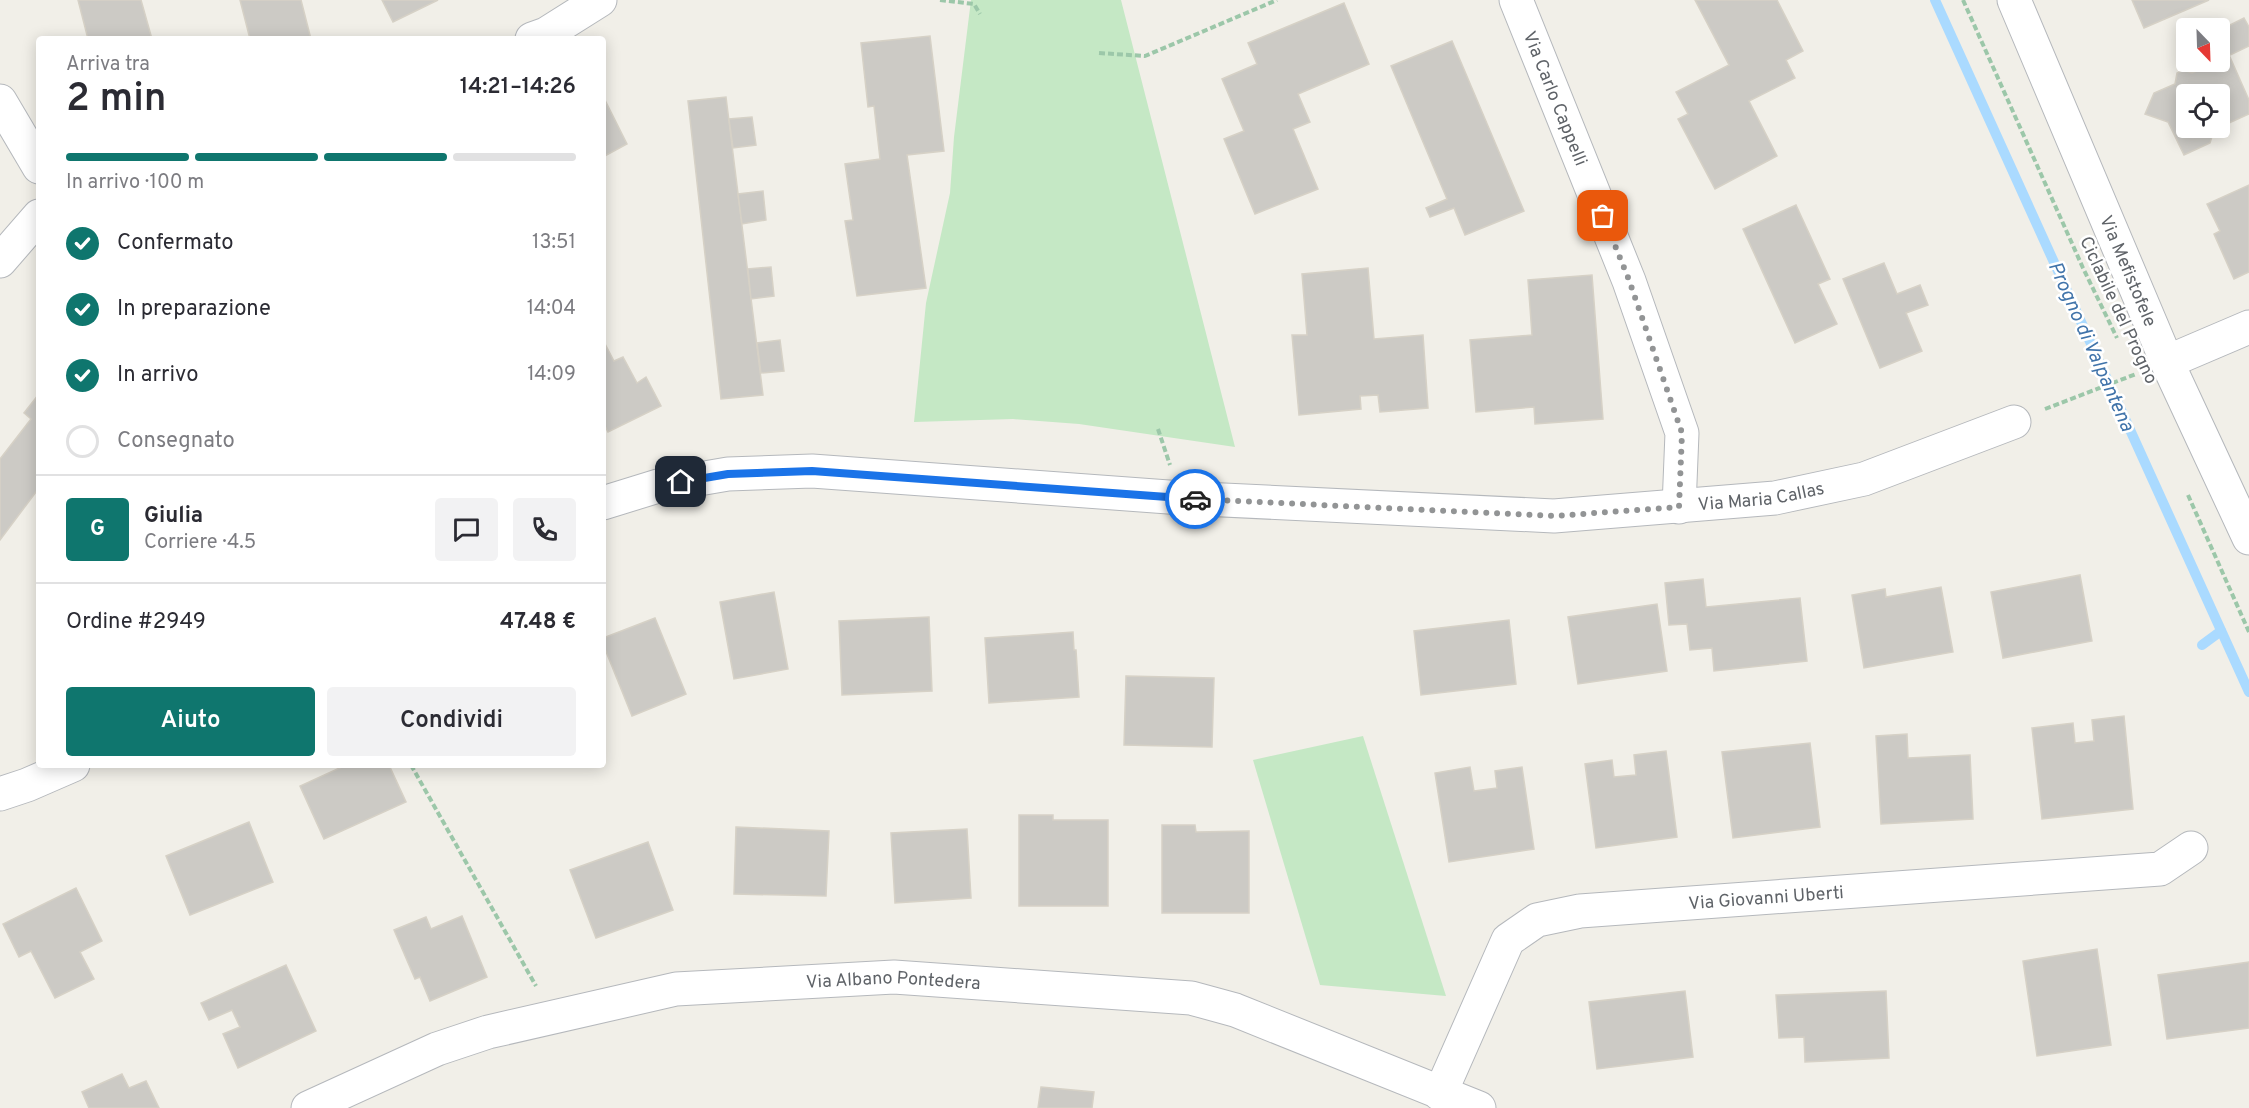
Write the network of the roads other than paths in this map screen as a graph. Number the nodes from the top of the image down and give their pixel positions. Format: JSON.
{"nodes":[{"id":1,"x":600,"y":0,"type":"edge"},
{"id":2,"x":1516,"y":0,"type":"edge"},
{"id":3,"x":2014,"y":0,"type":"edge"},
{"id":4,"x":540,"y":36,"type":"edge"},
{"id":5,"x":0,"y":101,"type":"edge"},
{"id":6,"x":36,"y":162,"type":"edge"},
{"id":7,"x":36,"y":219,"type":"edge"},
{"id":8,"x":0,"y":261,"type":"edge"},
{"id":9,"x":2249,"y":327,"type":"edge"},
{"id":10,"x":2168,"y":362,"type":"junction"},
{"id":11,"x":2025,"y":417,"type":"road end"},
{"id":12,"x":606,"y":502,"type":"edge"},
{"id":13,"x":1679,"y":507,"type":"junction"},
{"id":14,"x":2249,"y":538,"type":"edge"},
{"id":15,"x":66,"y":768,"type":"edge"},
{"id":16,"x":0,"y":794,"type":"edge"},
{"id":17,"x":2191,"y":848,"type":"dead end"},
{"id":18,"x":1440,"y":1094,"type":"junction"},
{"id":19,"x":308,"y":1108,"type":"edge"},
{"id":20,"x":1479,"y":1108,"type":"edge"}],
"edges":[{"from":1,"to":4,"type":"street"},
{"from":2,"to":13,"type":"street","name":"Via Carlo Cappelli"},
{"from":3,"to":10,"type":"street","name":"Via Mefistofele"},
{"from":5,"to":6,"type":"street"},
{"from":7,"to":8,"type":"street"},
{"from":9,"to":10,"type":"street"},
{"from":10,"to":14,"type":"street","name":"Via Mefistofele"},
{"from":11,"to":13,"type":"street","name":"Via Maria Callas"},
{"from":12,"to":13,"type":"street","name":"Via Maria Callas"},
{"from":15,"to":16,"type":"street"},
{"from":17,"to":18,"type":"street","name":"Via Giovanni Uberti"},
{"from":18,"to":19,"type":"street","name":"Via Albano Pontedera"},
{"from":18,"to":20,"type":"street","name":"Via Albano Pontedera"}]}
